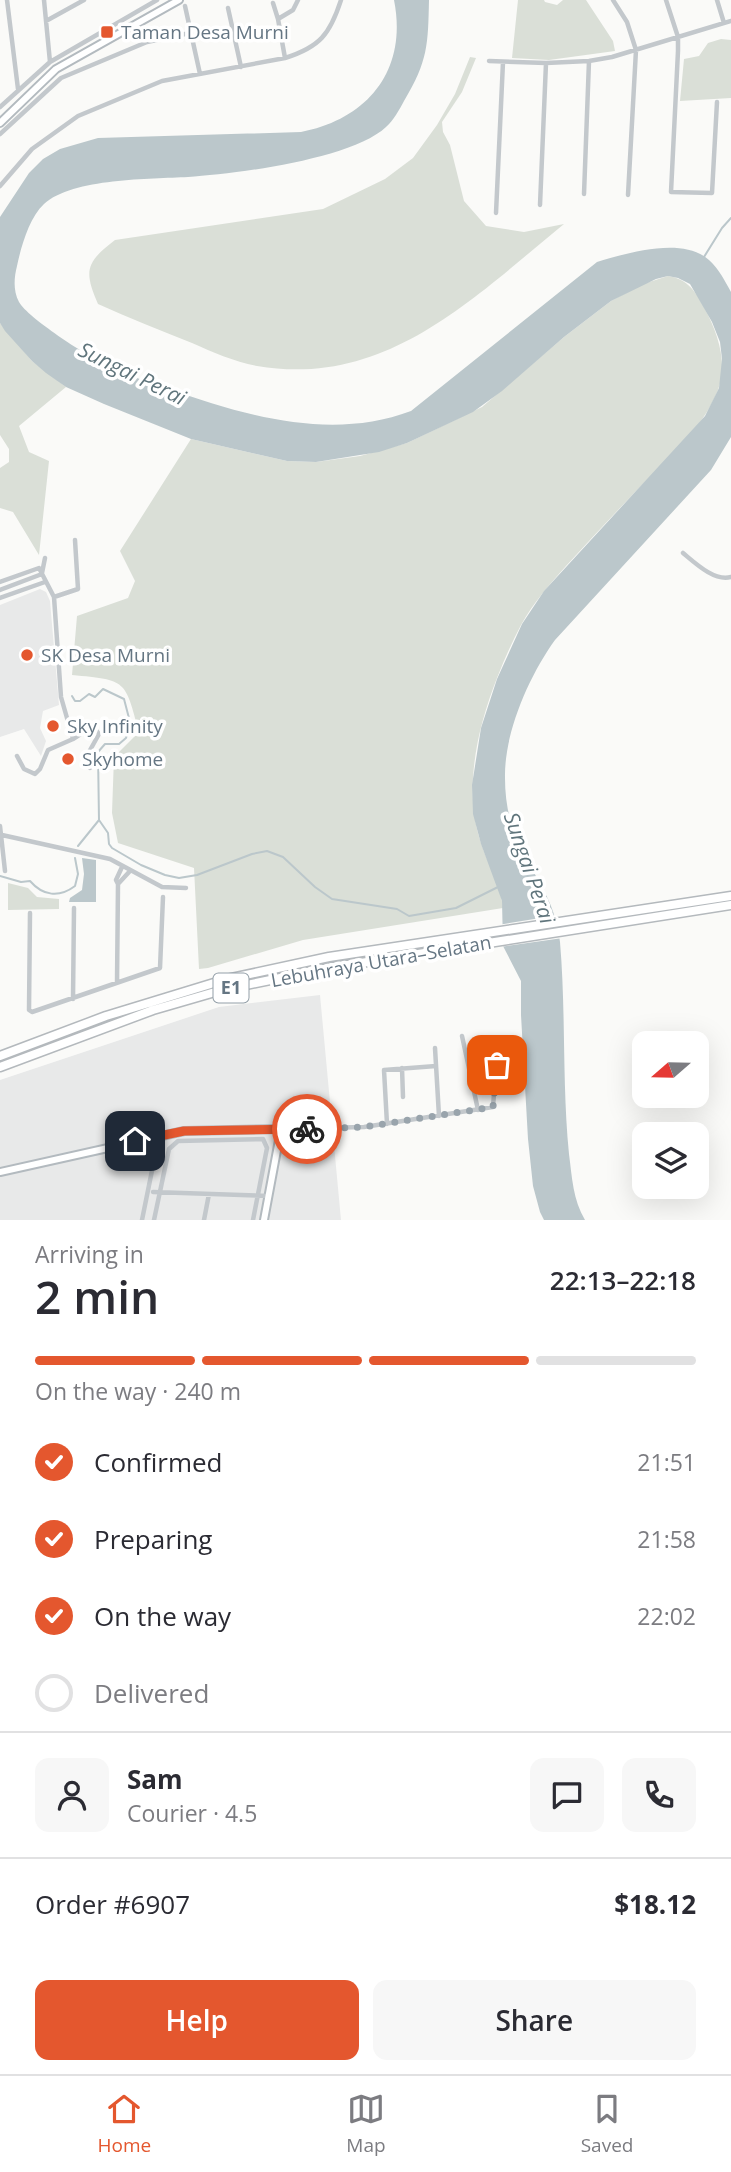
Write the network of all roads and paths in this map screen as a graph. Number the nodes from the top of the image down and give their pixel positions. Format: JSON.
{"nodes":[{"id":1,"x":8,"y":0,"type":"edge"},
{"id":2,"x":44,"y":0,"type":"edge"},
{"id":3,"x":157,"y":0,"type":"edge"},
{"id":4,"x":179,"y":0,"type":"edge"},
{"id":5,"x":298,"y":0,"type":"edge"},
{"id":6,"x":341,"y":0,"type":"edge"},
{"id":7,"x":612,"y":0,"type":"edge"},
{"id":8,"x":666,"y":0,"type":"edge"},
{"id":9,"x":717,"y":0,"type":"edge"},
{"id":10,"x":81,"y":1,"type":"edge"},
{"id":11,"x":273,"y":3,"type":"dead end"},
{"id":12,"x":185,"y":6,"type":"dead end"},
{"id":13,"x":228,"y":8,"type":"dead end"},
{"id":14,"x":278,"y":19,"type":"junction"},
{"id":15,"x":46,"y":21,"type":"junction"},
{"id":16,"x":731,"y":21,"type":"edge"},
{"id":17,"x":724,"y":23,"type":"junction"},
{"id":18,"x":190,"y":33,"type":"junction"},
{"id":19,"x":678,"y":37,"type":"junction"},
{"id":20,"x":636,"y":50,"type":"junction"},
{"id":21,"x":285,"y":58,"type":"junction"},
{"id":22,"x":489,"y":61,"type":"dead end"},
{"id":23,"x":589,"y":61,"type":"junction"},
{"id":24,"x":50,"y":62,"type":"junction"},
{"id":25,"x":503,"y":62,"type":"junction"},
{"id":26,"x":546,"y":63,"type":"junction"},
{"id":27,"x":241,"y":66,"type":"junction"},
{"id":28,"x":200,"y":74,"type":"junction"},
{"id":29,"x":47,"y":77,"type":"junction"},
{"id":30,"x":52,"y":83,"type":"junction"},
{"id":31,"x":18,"y":90,"type":"junction"},
{"id":32,"x":717,"y":102,"type":"dead end"},
{"id":33,"x":0,"y":107,"type":"edge"},
{"id":34,"x":0,"y":123,"type":"edge"},
{"id":35,"x":0,"y":134,"type":"edge"},
{"id":36,"x":0,"y":186,"type":"edge"},
{"id":37,"x":584,"y":194,"type":"dead end"},
{"id":38,"x":628,"y":195,"type":"dead end"},
{"id":39,"x":540,"y":205,"type":"dead end"},
{"id":40,"x":496,"y":213,"type":"dead end"},
{"id":41,"x":75,"y":540,"type":"dead end"},
{"id":42,"x":683,"y":553,"type":"dead end"},
{"id":43,"x":45,"y":558,"type":"dead end"},
{"id":44,"x":42,"y":574,"type":"junction"},
{"id":45,"x":731,"y":577,"type":"edge"},
{"id":46,"x":0,"y":582,"type":"edge"},
{"id":47,"x":45,"y":582,"type":"junction"},
{"id":48,"x":0,"y":590,"type":"edge"},
{"id":49,"x":54,"y":597,"type":"junction"},
{"id":50,"x":0,"y":598,"type":"edge"},
{"id":51,"x":74,"y":738,"type":"junction"},
{"id":52,"x":17,"y":756,"type":"dead end"},
{"id":53,"x":90,"y":768,"type":"dead end"},
{"id":54,"x":0,"y":826,"type":"edge"},
{"id":55,"x":2,"y":835,"type":"edge"},
{"id":56,"x":122,"y":867,"type":"junction"},
{"id":57,"x":5,"y":871,"type":"dead end"},
{"id":58,"x":130,"y":871,"type":"junction"},
{"id":59,"x":118,"y":884,"type":"junction"},
{"id":60,"x":186,"y":888,"type":"dead end"},
{"id":61,"x":731,"y":895,"type":"edge"},
{"id":62,"x":163,"y":897,"type":"dead end"},
{"id":63,"x":731,"y":905,"type":"edge"},
{"id":64,"x":74,"y":908,"type":"dead end"},
{"id":65,"x":30,"y":913,"type":"dead end"},
{"id":66,"x":117,"y":983,"type":"junction"},
{"id":67,"x":73,"y":999,"type":"junction"},
{"id":68,"x":462,"y":1036,"type":"dead end"},
{"id":69,"x":435,"y":1048,"type":"dead end"},
{"id":70,"x":0,"y":1056,"type":"edge"},
{"id":71,"x":501,"y":1063,"type":"dead end"},
{"id":72,"x":436,"y":1066,"type":"junction"},
{"id":73,"x":0,"y":1067,"type":"edge"},
{"id":74,"x":402,"y":1068,"type":"junction"},
{"id":75,"x":403,"y":1097,"type":"dead end"},
{"id":76,"x":478,"y":1110,"type":"junction"},
{"id":77,"x":439,"y":1116,"type":"junction"},
{"id":78,"x":387,"y":1124,"type":"junction"},
{"id":79,"x":281,"y":1129,"type":"junction"},
{"id":80,"x":159,"y":1136,"type":"junction"},
{"id":81,"x":0,"y":1172,"type":"edge"},
{"id":82,"x":153,"y":1192,"type":"dead end"},
{"id":83,"x":161,"y":1192,"type":"junction"},
{"id":84,"x":209,"y":1194,"type":"junction"},
{"id":85,"x":259,"y":1195,"type":"junction"},
{"id":86,"x":268,"y":1196,"type":"junction"},
{"id":87,"x":142,"y":1220,"type":"edge"},
{"id":88,"x":154,"y":1220,"type":"edge"},
{"id":89,"x":204,"y":1220,"type":"edge"},
{"id":90,"x":253,"y":1220,"type":"edge"},
{"id":91,"x":264,"y":1220,"type":"edge"}],
"edges":[{"from":1,"to":31,"type":"street"},
{"from":2,"to":15,"type":"street"},
{"from":3,"to":24,"type":"street"},
{"from":4,"to":29,"type":"main road"},
{"from":5,"to":14,"type":"street"},
{"from":6,"to":21,"type":"street"},
{"from":7,"to":20,"type":"street"},
{"from":8,"to":19,"type":"street"},
{"from":9,"to":17,"type":"street"},
{"from":10,"to":15,"type":"street"},
{"from":11,"to":14,"type":"street"},
{"from":12,"to":18,"type":"street"},
{"from":13,"to":27,"type":"street"},
{"from":14,"to":21,"type":"street"},
{"from":15,"to":24,"type":"street"},
{"from":16,"to":17,"type":"street"},
{"from":17,"to":19,"type":"street"},
{"from":18,"to":28,"type":"street"},
{"from":18,"to":30,"type":"street"},
{"from":19,"to":20,"type":"street"},
{"from":19,"to":32,"type":"street"},
{"from":20,"to":23,"type":"street"},
{"from":20,"to":38,"type":"street"},
{"from":21,"to":27,"type":"street"},
{"from":22,"to":25,"type":"street"},
{"from":23,"to":26,"type":"street"},
{"from":23,"to":37,"type":"street"},
{"from":24,"to":31,"type":"street"},
{"from":25,"to":26,"type":"street"},
{"from":25,"to":40,"type":"street"},
{"from":26,"to":39,"type":"street"},
{"from":27,"to":28,"type":"street"},
{"from":28,"to":36,"type":"street"},
{"from":29,"to":30,"type":"street"},
{"from":29,"to":34,"type":"main road"},
{"from":30,"to":35,"type":"street"},
{"from":31,"to":33,"type":"street"},
{"from":41,"to":49,"type":"street"},
{"from":42,"to":45,"type":"street"},
{"from":43,"to":44,"type":"street"},
{"from":44,"to":46,"type":"street"},
{"from":44,"to":47,"type":"street"},
{"from":44,"to":48,"type":"street"},
{"from":47,"to":49,"type":"street"},
{"from":47,"to":50,"type":"street"},
{"from":49,"to":51,"type":"street"},
{"from":51,"to":52,"type":"street"},
{"from":51,"to":53,"type":"street"},
{"from":54,"to":55,"type":"street"},
{"from":55,"to":56,"type":"street"},
{"from":55,"to":57,"type":"street"},
{"from":56,"to":58,"type":"street"},
{"from":56,"to":59,"type":"street"},
{"from":58,"to":59,"type":"street"},
{"from":58,"to":60,"type":"street"},
{"from":59,"to":66,"type":"street"},
{"from":61,"to":70,"type":"highway","name":"Lebuhraya Utara–Selatan","number":"E1"},
{"from":62,"to":66,"type":"street"},
{"from":63,"to":73,"type":"highway","name":"Lebuhraya Utara–Selatan","number":"E1"},
{"from":64,"to":67,"type":"street"},
{"from":65,"to":67,"type":"street"},
{"from":66,"to":67,"type":"street"},
{"from":68,"to":76,"type":"street"},
{"from":69,"to":72,"type":"street"},
{"from":71,"to":76,"type":"street"},
{"from":72,"to":74,"type":"street"},
{"from":72,"to":77,"type":"street"},
{"from":74,"to":75,"type":"street"},
{"from":74,"to":78,"type":"street"},
{"from":76,"to":77,"type":"street"},
{"from":77,"to":78,"type":"street"},
{"from":78,"to":79,"type":"street"},
{"from":79,"to":80,"type":"main road"},
{"from":79,"to":86,"type":"main road"},
{"from":80,"to":81,"type":"main road"},
{"from":80,"to":87,"type":"street"},
{"from":82,"to":83,"type":"street"},
{"from":83,"to":84,"type":"street"},
{"from":83,"to":85,"type":"street"},
{"from":83,"to":88,"type":"street"},
{"from":84,"to":85,"type":"street"},
{"from":84,"to":89,"type":"street"},
{"from":85,"to":86,"type":"street"},
{"from":85,"to":90,"type":"street"},
{"from":86,"to":91,"type":"main road"}]}
